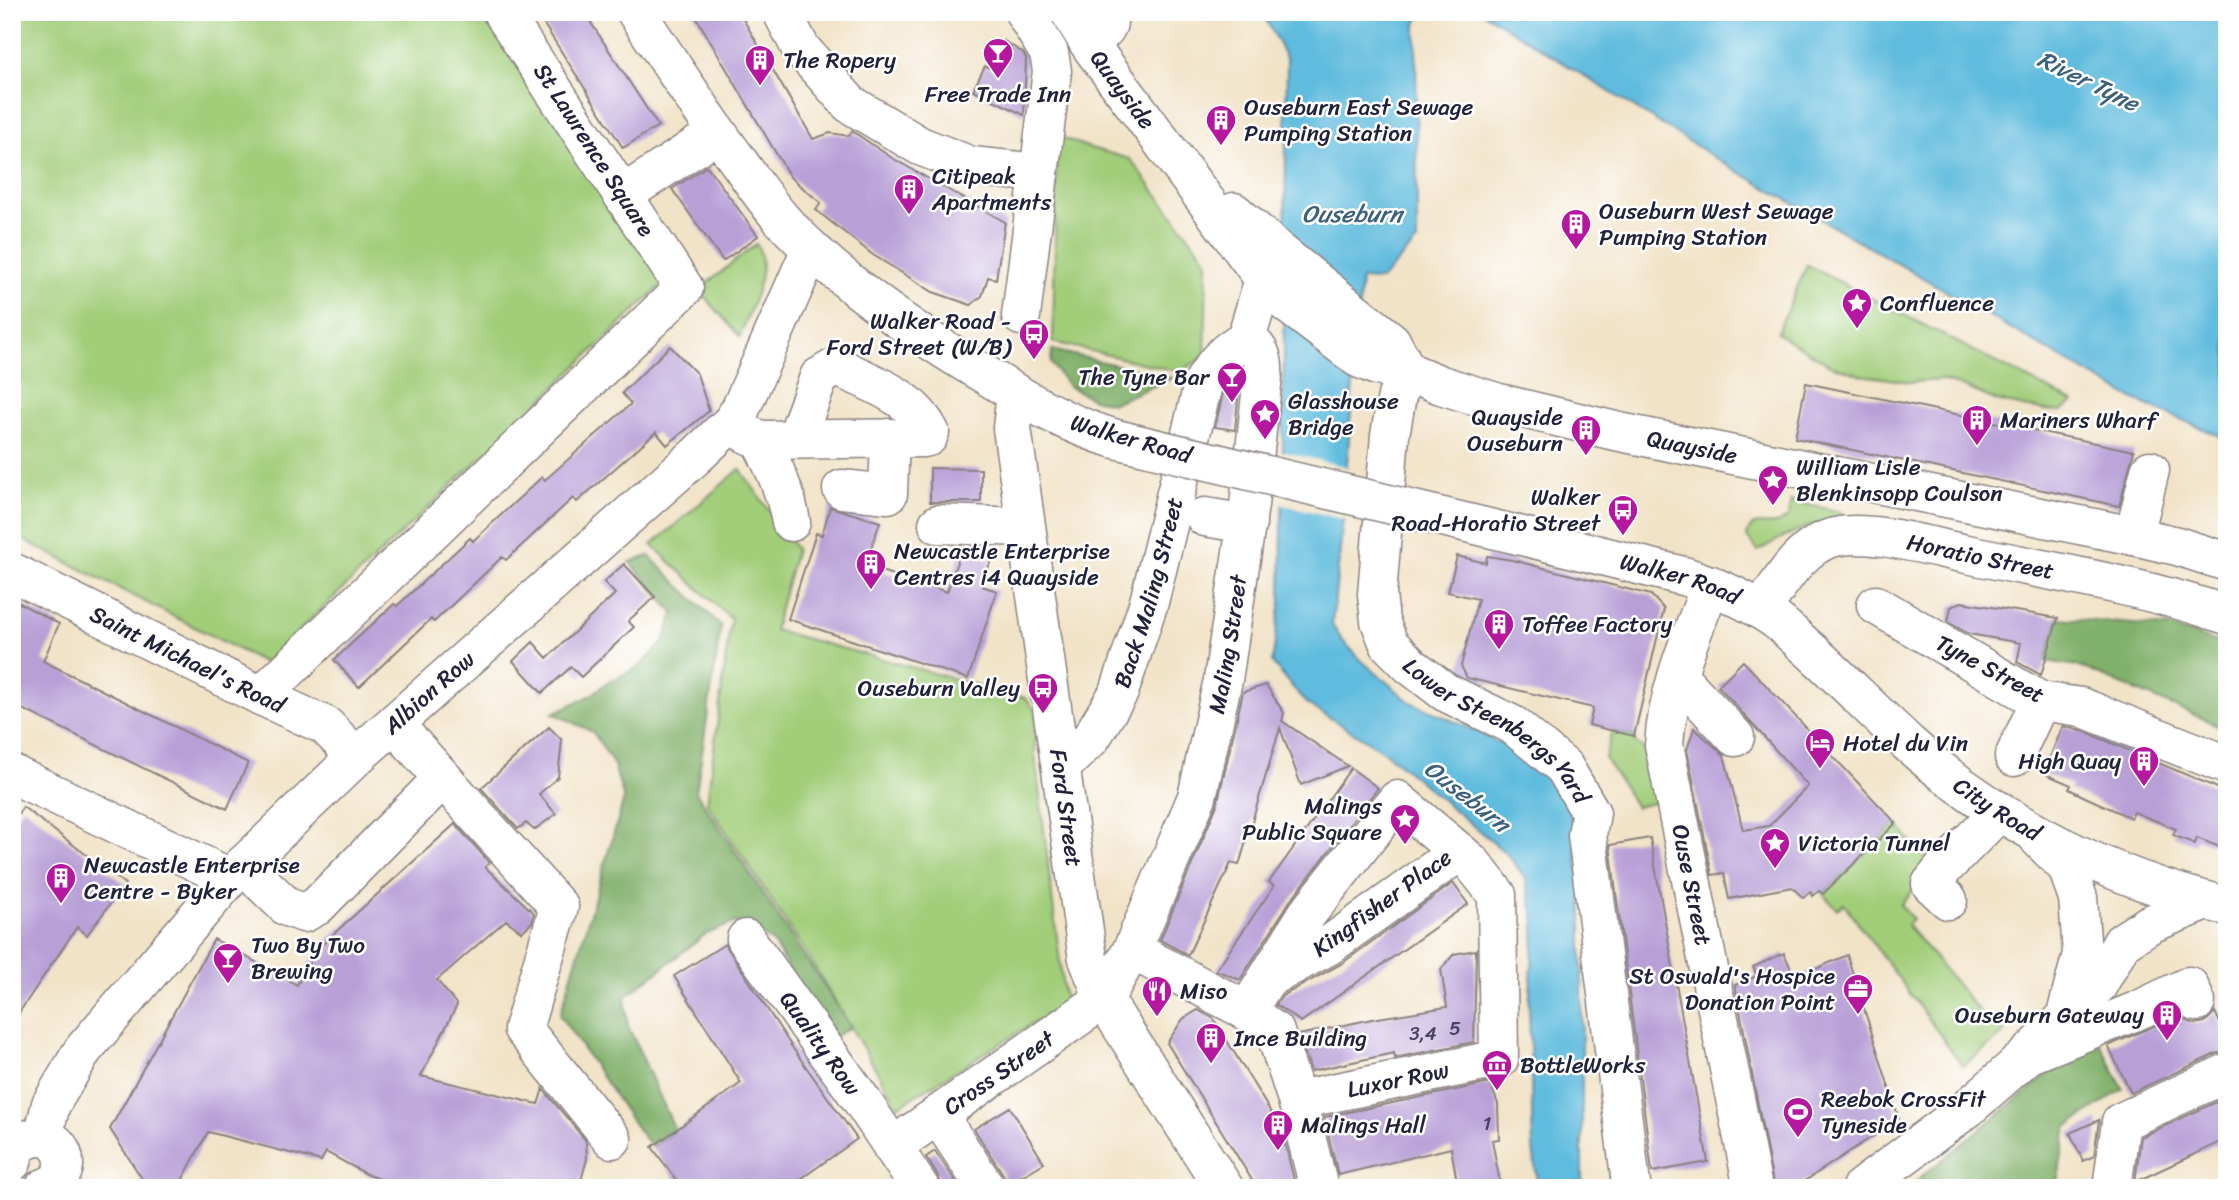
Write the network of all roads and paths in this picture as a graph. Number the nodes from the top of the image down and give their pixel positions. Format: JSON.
{"nodes":[{"id":1,"x":502,"y":12,"type":"edge"},
{"id":2,"x":636,"y":12,"type":"edge"},
{"id":3,"x":782,"y":12,"type":"edge"},
{"id":4,"x":1024,"y":12,"type":"edge"},
{"id":5,"x":1088,"y":22,"type":"edge"},
{"id":6,"x":717,"y":133,"type":"junction"},
{"id":7,"x":1039,"y":173,"type":"junction"},
{"id":8,"x":624,"y":194,"type":"junction"},
{"id":9,"x":811,"y":249,"type":"junction"},
{"id":10,"x":1276,"y":278,"type":"junction"},
{"id":11,"x":1021,"y":316,"type":"dead end"},
{"id":12,"x":1252,"y":342,"type":"junction"},
{"id":13,"x":1407,"y":371,"type":"junction"},
{"id":14,"x":1016,"y":394,"type":"junction"},
{"id":15,"x":763,"y":434,"type":"junction"},
{"id":16,"x":890,"y":438,"type":"junction"},
{"id":17,"x":2150,"y":470,"type":"dead end"},
{"id":18,"x":842,"y":489,"type":"dead end"},
{"id":19,"x":1248,"y":514,"type":"junction"},
{"id":20,"x":1205,"y":517,"type":"dead end"},
{"id":21,"x":791,"y":522,"type":"dead end"},
{"id":22,"x":1025,"y":527,"type":"junction"},
{"id":23,"x":936,"y":528,"type":"dead end"},
{"id":24,"x":2134,"y":536,"type":"junction"},
{"id":25,"x":2225,"y":558,"type":"edge"},
{"id":26,"x":12,"y":572,"type":"edge"},
{"id":27,"x":1711,"y":585,"type":"junction"},
{"id":28,"x":1876,"y":605,"type":"dead end"},
{"id":29,"x":1768,"y":615,"type":"junction"},
{"id":30,"x":2227,"y":615,"type":"edge"},
{"id":31,"x":1678,"y":676,"type":"junction"},
{"id":32,"x":261,"y":696,"type":"junction"},
{"id":33,"x":2040,"y":701,"type":"junction"},
{"id":34,"x":394,"y":724,"type":"junction"},
{"id":35,"x":1735,"y":737,"type":"dead end"},
{"id":36,"x":356,"y":757,"type":"junction"},
{"id":37,"x":2014,"y":757,"type":"dead end"},
{"id":38,"x":2227,"y":765,"type":"edge"},
{"id":39,"x":1062,"y":766,"type":"junction"},
{"id":40,"x":12,"y":774,"type":"edge"},
{"id":41,"x":443,"y":778,"type":"junction"},
{"id":42,"x":2016,"y":821,"type":"junction"},
{"id":43,"x":1458,"y":852,"type":"junction"},
{"id":44,"x":236,"y":872,"type":"junction"},
{"id":45,"x":2128,"y":881,"type":"junction"},
{"id":46,"x":1948,"y":900,"type":"dead end"},
{"id":47,"x":2217,"y":903,"type":"edge"},
{"id":48,"x":2136,"y":933,"type":"junction"},
{"id":49,"x":747,"y":939,"type":"dead end"},
{"id":50,"x":1132,"y":950,"type":"junction"},
{"id":51,"x":2082,"y":954,"type":"junction"},
{"id":52,"x":1269,"y":978,"type":"junction"},
{"id":53,"x":1104,"y":999,"type":"junction"},
{"id":54,"x":2196,"y":1002,"type":"dead end"},
{"id":55,"x":1247,"y":1011,"type":"junction"},
{"id":56,"x":2065,"y":1017,"type":"junction"},
{"id":57,"x":2028,"y":1055,"type":"junction"},
{"id":58,"x":2227,"y":1073,"type":"edge"},
{"id":59,"x":1297,"y":1100,"type":"junction"},
{"id":60,"x":944,"y":1125,"type":"junction"},
{"id":61,"x":43,"y":1137,"type":"junction"},
{"id":62,"x":612,"y":1139,"type":"dead end"},
{"id":63,"x":12,"y":1162,"type":"edge"},
{"id":64,"x":906,"y":1167,"type":"edge"},
{"id":65,"x":1631,"y":1184,"type":"dead end"},
{"id":66,"x":44,"y":1187,"type":"edge"},
{"id":67,"x":986,"y":1188,"type":"edge"},
{"id":68,"x":1224,"y":1188,"type":"edge"},
{"id":69,"x":1319,"y":1188,"type":"edge"},
{"id":70,"x":1754,"y":1188,"type":"edge"},
{"id":71,"x":1861,"y":1188,"type":"edge"},
{"id":72,"x":2112,"y":1188,"type":"edge"}],
"edges":[{"from":1,"to":8,"type":"street","name":"St Lawrence Square"},
{"from":2,"to":6,"type":"street","name":"Walker Road"},
{"from":3,"to":7,"type":"street"},
{"from":4,"to":7,"type":"street"},
{"from":5,"to":10,"type":"street","name":"Quayside"},
{"from":6,"to":8,"type":"street"},
{"from":6,"to":9,"type":"street","name":"Walker Road"},
{"from":7,"to":11,"type":"street"},
{"from":8,"to":32,"type":"street","name":"St Lawrence Square"},
{"from":9,"to":14,"type":"street","name":"Walker Road"},
{"from":9,"to":15,"type":"street","name":"Albion Row"},
{"from":10,"to":12,"type":"street","name":"Maling Street"},
{"from":10,"to":13,"type":"street","name":"Quayside"},
{"from":10,"to":13,"type":"street"},
{"from":12,"to":19,"type":"street","name":"Maling Street"},
{"from":12,"to":39,"type":"street","name":"Back Maling Street"},
{"from":13,"to":24,"type":"street","name":"Quayside"},
{"from":13,"to":65,"type":"street","name":"Lower Steenbergs Yard"},
{"from":14,"to":22,"type":"street","name":"Ford Street"},
{"from":14,"to":27,"type":"street","name":"Walker Road","bridge":true},
{"from":15,"to":16,"type":"street"},
{"from":15,"to":16,"type":"street"},
{"from":15,"to":21,"type":"street"},
{"from":15,"to":34,"type":"street","name":"Albion Row"},
{"from":16,"to":18,"type":"street"},
{"from":17,"to":24,"type":"street"},
{"from":19,"to":20,"type":"street"},
{"from":19,"to":50,"type":"street","name":"Maling Street"},
{"from":22,"to":23,"type":"street"},
{"from":22,"to":39,"type":"street","name":"Ford Street"},
{"from":24,"to":25,"type":"street","name":"Quayside"},
{"from":26,"to":32,"type":"street","name":"Saint Michael's Road"},
{"from":27,"to":29,"type":"street","name":"Walker Road"},
{"from":27,"to":31,"type":"street","name":"Ouse Street"},
{"from":28,"to":33,"type":"street","name":"Tyne Street"},
{"from":29,"to":30,"type":"street","name":"Horatio Street"},
{"from":29,"to":42,"type":"street","name":"City Road"},
{"from":31,"to":35,"type":"street"},
{"from":31,"to":70,"type":"street","name":"Ouse Street"},
{"from":32,"to":36,"type":"street","name":"Saint Michael's Road"},
{"from":33,"to":37,"type":"street"},
{"from":33,"to":38,"type":"street","name":"Tyne Street"},
{"from":34,"to":36,"type":"street","name":"Albion Row"},
{"from":34,"to":41,"type":"street"},
{"from":36,"to":44,"type":"street","name":"Albion Row"},
{"from":39,"to":53,"type":"street","name":"Ford Street"},
{"from":40,"to":44,"type":"street"},
{"from":41,"to":44,"type":"street"},
{"from":41,"to":62,"type":"street"},
{"from":42,"to":45,"type":"street","name":"City Road"},
{"from":42,"to":46,"type":"street"},
{"from":42,"to":51,"type":"street"},
{"from":43,"to":52,"type":"street","name":"Kingfisher Place"},
{"from":43,"to":52,"type":"street","name":"Kingfisher Place"},
{"from":43,"to":59,"type":"street","name":"Luxor Row"},
{"from":44,"to":61,"type":"street","name":"Albion Row"},
{"from":45,"to":47,"type":"street","name":"City Road"},
{"from":45,"to":48,"type":"street"},
{"from":45,"to":51,"type":"street"},
{"from":47,"to":48,"type":"street"},
{"from":48,"to":56,"type":"street"},
{"from":49,"to":64,"type":"street","name":"Quality Row"},
{"from":50,"to":53,"type":"street","name":"Maling Street"},
{"from":50,"to":55,"type":"street"},
{"from":51,"to":56,"type":"street"},
{"from":52,"to":55,"type":"street","name":"Kingfisher Place"},
{"from":53,"to":60,"type":"street","name":"Cross Street"},
{"from":53,"to":68,"type":"street","name":"Ford Street"},
{"from":54,"to":57,"type":"street"},
{"from":55,"to":59,"type":"street"},
{"from":56,"to":57,"type":"street"},
{"from":57,"to":71,"type":"street"},
{"from":58,"to":72,"type":"street"},
{"from":59,"to":69,"type":"street"},
{"from":60,"to":64,"type":"street","name":"Cross Street"},
{"from":60,"to":67,"type":"street"},
{"from":61,"to":63,"type":"street"},
{"from":61,"to":66,"type":"street"},
{"from":63,"to":66,"type":"street"}]}
